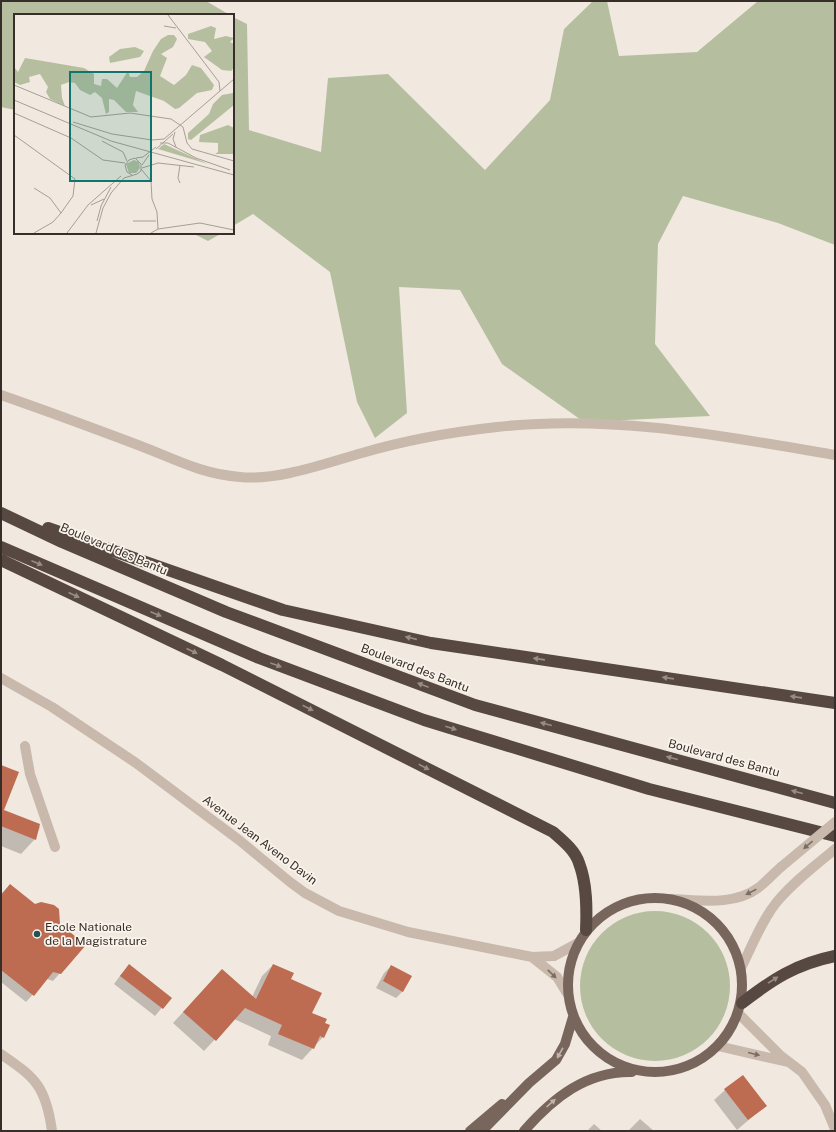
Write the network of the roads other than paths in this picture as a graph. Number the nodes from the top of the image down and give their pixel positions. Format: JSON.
{"nodes":[{"id":1,"x":1,"y":395,"type":"edge"},
{"id":2,"x":835,"y":455,"type":"edge"},
{"id":3,"x":1,"y":512,"type":"edge"},
{"id":4,"x":1,"y":547,"type":"edge"},
{"id":5,"x":1,"y":560,"type":"edge"},
{"id":6,"x":1,"y":678,"type":"edge"},
{"id":7,"x":835,"y":703,"type":"edge"},
{"id":8,"x":24,"y":746,"type":"dead end"},
{"id":9,"x":835,"y":803,"type":"edge"},
{"id":10,"x":835,"y":822,"type":"edge"},
{"id":11,"x":835,"y":836,"type":"edge"},
{"id":12,"x":54,"y":847,"type":"dead end"},
{"id":13,"x":835,"y":849,"type":"edge"},
{"id":14,"x":671,"y":899,"type":"junction"},
{"id":15,"x":586,"y":930,"type":"junction"},
{"id":16,"x":578,"y":943,"type":"junction"},
{"id":17,"x":835,"y":956,"type":"edge"},
{"id":18,"x":532,"y":957,"type":"junction"},
{"id":19,"x":741,"y":968,"type":"junction"},
{"id":20,"x":568,"y":995,"type":"junction"},
{"id":21,"x":740,"y":1008,"type":"junction"},
{"id":22,"x":573,"y":1017,"type":"junction"},
{"id":23,"x":718,"y":1046,"type":"junction"},
{"id":24,"x":1,"y":1054,"type":"edge"},
{"id":25,"x":790,"y":1063,"type":"junction"},
{"id":26,"x":644,"y":1072,"type":"junction"},
{"id":27,"x":530,"y":1083,"type":"junction"},
{"id":28,"x":835,"y":1129,"type":"edge"},
{"id":29,"x":52,"y":1131,"type":"edge"},
{"id":30,"x":470,"y":1131,"type":"edge"},
{"id":31,"x":482,"y":1131,"type":"edge"},
{"id":32,"x":524,"y":1131,"type":"edge"}],
"edges":[{"from":1,"to":2,"type":"street"},
{"from":7,"to":3,"type":"highway","one_way":true},
{"from":9,"to":3,"type":"highway","name":"Boulevard des Bantu","one_way":true},
{"from":4,"to":11,"type":"highway","one_way":true},
{"from":5,"to":15,"type":"highway","one_way":true},
{"from":6,"to":18,"type":"street","name":"Avenue Jean Aveno Davin"},
{"from":8,"to":12,"type":"street"},
{"from":10,"to":14,"type":"street","one_way":true,"bridge":true},
{"from":13,"to":19,"type":"street"},
{"from":14,"to":15,"type":"main road"},
{"from":14,"to":19,"type":"main road"},
{"from":15,"to":16,"type":"main road"},
{"from":16,"to":18,"type":"street"},
{"from":16,"to":20,"type":"main road"},
{"from":21,"to":17,"type":"highway","one_way":true},
{"from":18,"to":20,"type":"street","one_way":true},
{"from":19,"to":21,"type":"main road"},
{"from":20,"to":22,"type":"main road"},
{"from":21,"to":23,"type":"main road"},
{"from":21,"to":25,"type":"street"},
{"from":22,"to":26,"type":"main road"},
{"from":22,"to":27,"type":"main road","one_way":true},
{"from":23,"to":25,"type":"street","one_way":true},
{"from":23,"to":26,"type":"main road"},
{"from":24,"to":29,"type":"street"},
{"from":25,"to":28,"type":"street"},
{"from":32,"to":26,"type":"main road","one_way":true},
{"from":27,"to":30,"type":"main road"},
{"from":27,"to":31,"type":"main road"}]}
